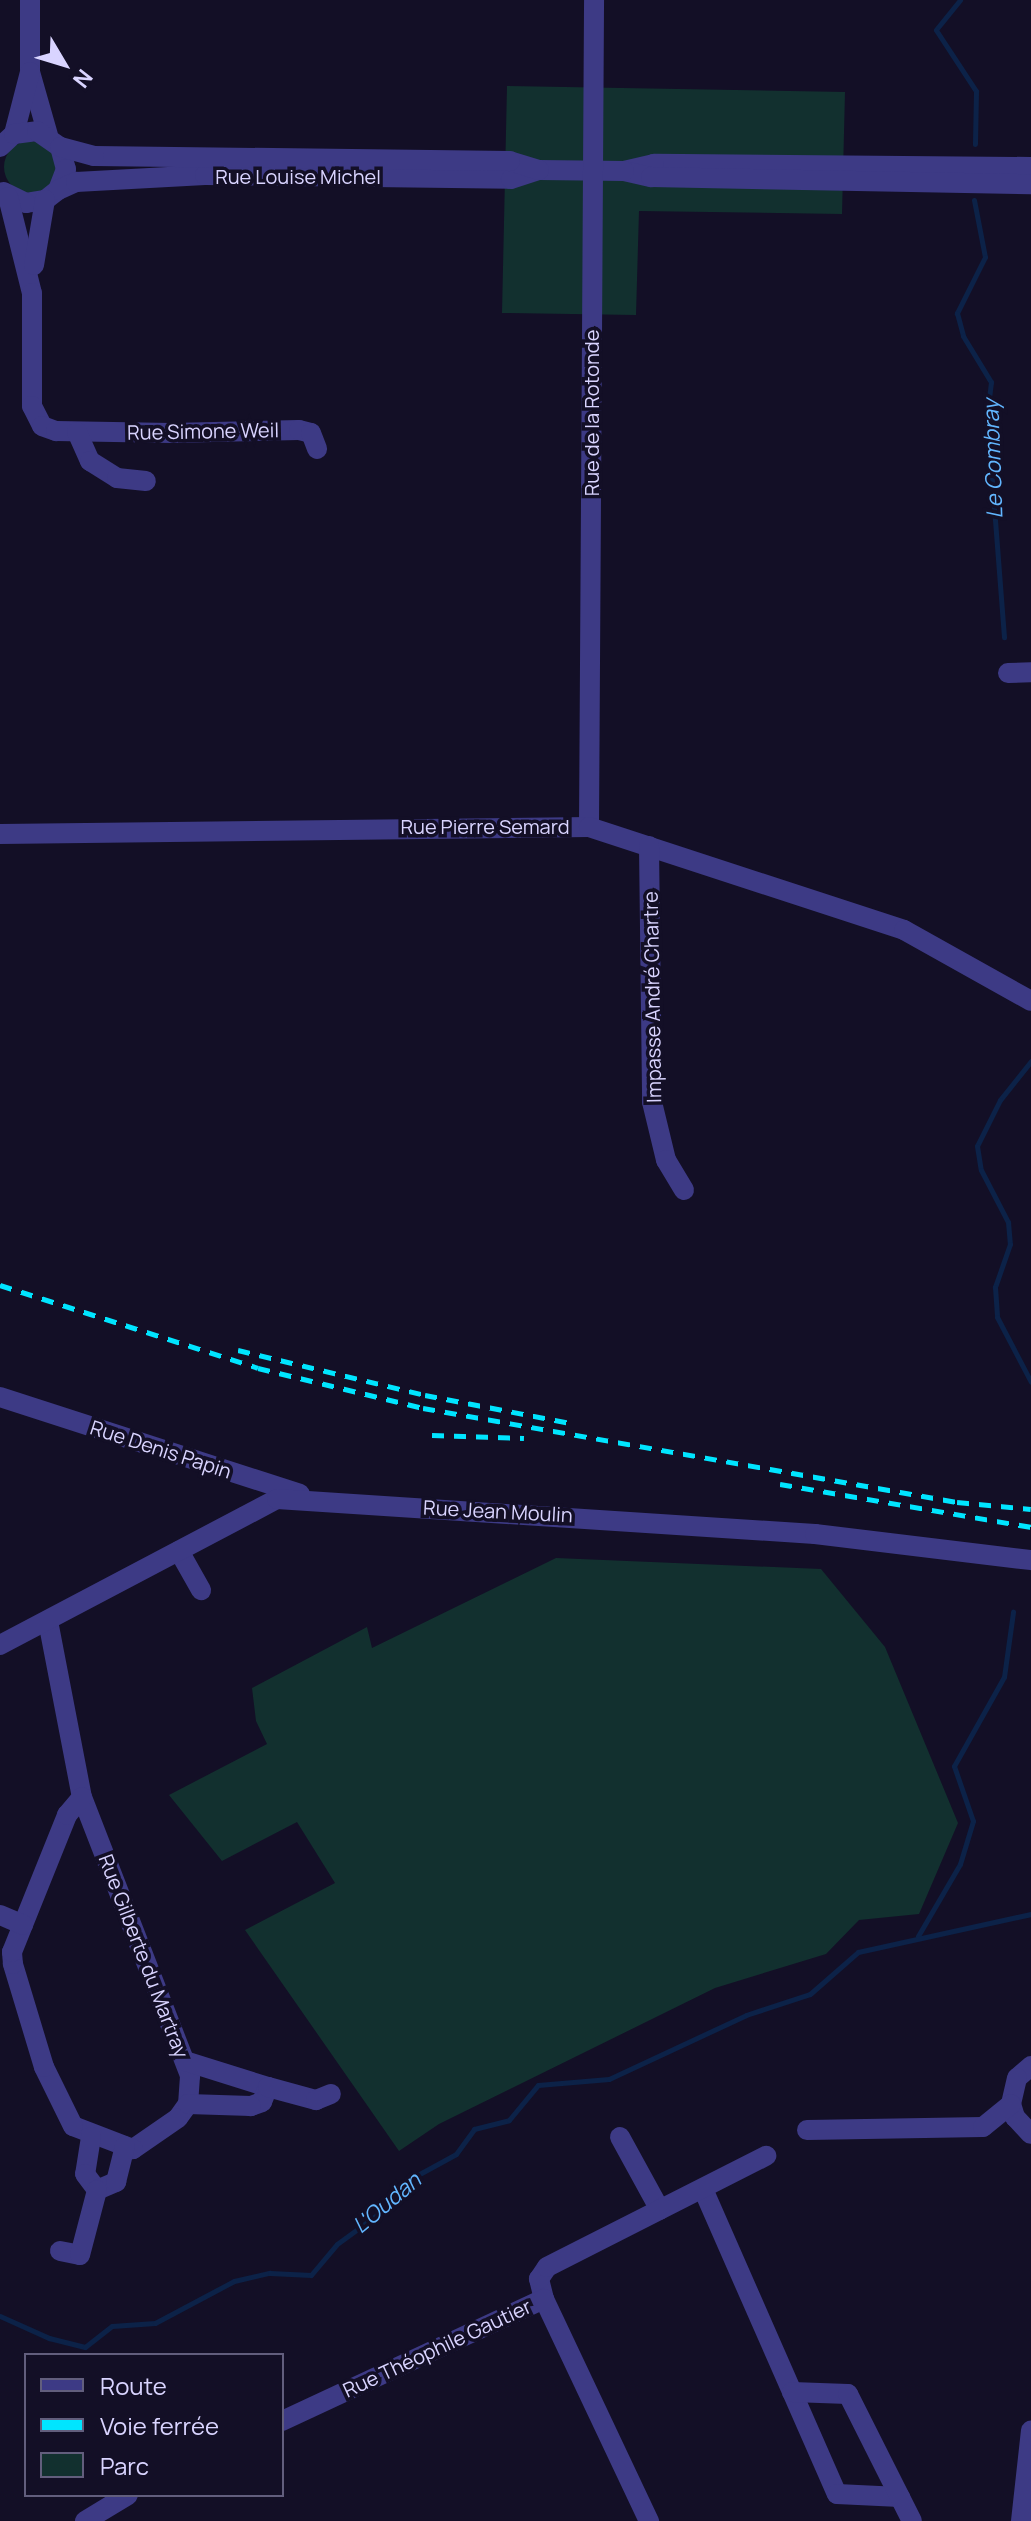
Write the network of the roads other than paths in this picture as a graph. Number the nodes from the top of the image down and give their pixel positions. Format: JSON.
{"nodes":[{"id":1,"x":30,"y":0,"type":"edge"},
{"id":2,"x":594,"y":0,"type":"edge"},
{"id":3,"x":30,"y":72,"type":"junction"},
{"id":4,"x":4,"y":141,"type":"edge"},
{"id":5,"x":54,"y":141,"type":"junction"},
{"id":6,"x":1031,"y":167,"type":"edge"},
{"id":7,"x":539,"y":170,"type":"junction"},
{"id":8,"x":593,"y":170,"type":"junction"},
{"id":9,"x":624,"y":171,"type":"junction"},
{"id":10,"x":1031,"y":184,"type":"edge"},
{"id":11,"x":4,"y":192,"type":"edge"},
{"id":12,"x":52,"y":195,"type":"junction"},
{"id":13,"x":32,"y":293,"type":"junction"},
{"id":14,"x":77,"y":432,"type":"junction"},
{"id":15,"x":317,"y":449,"type":"dead end"},
{"id":16,"x":146,"y":481,"type":"dead end"},
{"id":17,"x":1031,"y":672,"type":"edge"},
{"id":18,"x":1008,"y":673,"type":"dead end"},
{"id":19,"x":589,"y":827,"type":"junction"},
{"id":20,"x":0,"y":834,"type":"edge"},
{"id":21,"x":649,"y":846,"type":"junction"},
{"id":22,"x":1031,"y":1001,"type":"edge"},
{"id":23,"x":684,"y":1190,"type":"dead end"},
{"id":24,"x":0,"y":1397,"type":"edge"},
{"id":25,"x":323,"y":1501,"type":"junction"},
{"id":26,"x":179,"y":1551,"type":"junction"},
{"id":27,"x":1031,"y":1560,"type":"edge"},
{"id":28,"x":201,"y":1590,"type":"dead end"},
{"id":29,"x":48,"y":1621,"type":"junction"},
{"id":30,"x":0,"y":1645,"type":"edge"},
{"id":31,"x":82,"y":1797,"type":"junction"},
{"id":32,"x":0,"y":1915,"type":"edge"},
{"id":33,"x":23,"y":1925,"type":"junction"},
{"id":34,"x":6,"y":1949,"type":"edge"},
{"id":35,"x":185,"y":2061,"type":"junction"},
{"id":36,"x":1031,"y":2066,"type":"edge"},
{"id":37,"x":268,"y":2087,"type":"junction"},
{"id":38,"x":331,"y":2094,"type":"dead end"},
{"id":39,"x":188,"y":2104,"type":"junction"},
{"id":40,"x":1011,"y":2104,"type":"junction"},
{"id":41,"x":807,"y":2130,"type":"dead end"},
{"id":42,"x":1031,"y":2134,"type":"edge"},
{"id":43,"x":91,"y":2137,"type":"junction"},
{"id":44,"x":620,"y":2137,"type":"dead end"},
{"id":45,"x":125,"y":2146,"type":"junction"},
{"id":46,"x":766,"y":2156,"type":"dead end"},
{"id":47,"x":703,"y":2189,"type":"junction"},
{"id":48,"x":97,"y":2190,"type":"junction"},
{"id":49,"x":660,"y":2210,"type":"junction"},
{"id":50,"x":60,"y":2251,"type":"dead end"},
{"id":51,"x":544,"y":2299,"type":"junction"},
{"id":52,"x":792,"y":2392,"type":"junction"},
{"id":53,"x":284,"y":2420,"type":"edge"},
{"id":54,"x":1031,"y":2431,"type":"edge"},
{"id":55,"x":125,"y":2497,"type":"edge"},
{"id":56,"x":900,"y":2497,"type":"junction"},
{"id":57,"x":85,"y":2521,"type":"edge"},
{"id":58,"x":649,"y":2521,"type":"edge"},
{"id":59,"x":912,"y":2521,"type":"edge"},
{"id":60,"x":1021,"y":2521,"type":"edge"}],
"edges":[{"from":1,"to":3,"type":"street"},
{"from":2,"to":8,"type":"street","name":"Rue de la Rotonde"},
{"from":3,"to":4,"type":"street"},
{"from":3,"to":5,"type":"street"},
{"from":4,"to":5,"type":"street","name":"Rue Louise Michel"},
{"from":5,"to":7,"type":"street","name":"Rue Louise Michel"},
{"from":5,"to":12,"type":"street"},
{"from":6,"to":9,"type":"street","name":"Rue Louise Michel"},
{"from":7,"to":8,"type":"street","name":"Rue Louise Michel"},
{"from":7,"to":12,"type":"street","name":"Rue Louise Michel"},
{"from":8,"to":9,"type":"street","name":"Rue Louise Michel"},
{"from":8,"to":19,"type":"street","name":"Rue de la Rotonde"},
{"from":9,"to":10,"type":"street","name":"Rue Louise Michel"},
{"from":11,"to":12,"type":"street","name":"Rue Louise Michel"},
{"from":11,"to":13,"type":"street","name":"Rue Simone Weil"},
{"from":12,"to":13,"type":"street"},
{"from":13,"to":14,"type":"street","name":"Rue Simone Weil"},
{"from":14,"to":15,"type":"street","name":"Rue Simone Weil"},
{"from":14,"to":16,"type":"street"},
{"from":17,"to":18,"type":"street"},
{"from":19,"to":20,"type":"street","name":"Rue Pierre Semard"},
{"from":19,"to":21,"type":"street","name":"Rue Pierre Semard"},
{"from":21,"to":22,"type":"street","name":"Rue Pierre Semard"},
{"from":21,"to":23,"type":"street","name":"Impasse André Chartre"},
{"from":24,"to":25,"type":"street","name":"Rue Denis Papin"},
{"from":25,"to":26,"type":"street","name":"Rue Jean Moulin"},
{"from":25,"to":27,"type":"street","name":"Rue Jean Moulin"},
{"from":26,"to":28,"type":"street"},
{"from":26,"to":29,"type":"street","name":"Rue Jean Moulin"},
{"from":29,"to":30,"type":"street","name":"Rue Jean Moulin"},
{"from":29,"to":31,"type":"street","name":"Rue Gilberte du Martray"},
{"from":31,"to":33,"type":"street"},
{"from":31,"to":35,"type":"street","name":"Rue Gilberte du Martray"},
{"from":32,"to":33,"type":"street"},
{"from":33,"to":34,"type":"street"},
{"from":34,"to":43,"type":"street"},
{"from":35,"to":37,"type":"street"},
{"from":35,"to":39,"type":"street","name":"Rue Gilberte du Martray"},
{"from":36,"to":40,"type":"street"},
{"from":37,"to":38,"type":"street"},
{"from":37,"to":39,"type":"street"},
{"from":39,"to":45,"type":"street"},
{"from":40,"to":41,"type":"street"},
{"from":40,"to":42,"type":"street"},
{"from":43,"to":45,"type":"street"},
{"from":43,"to":48,"type":"street"},
{"from":44,"to":49,"type":"street"},
{"from":45,"to":48,"type":"street"},
{"from":46,"to":47,"type":"street"},
{"from":47,"to":49,"type":"street"},
{"from":47,"to":52,"type":"street"},
{"from":48,"to":50,"type":"street"},
{"from":49,"to":51,"type":"street"},
{"from":51,"to":53,"type":"street","name":"Rue Théophile Gautier"},
{"from":51,"to":58,"type":"street","name":"Rue Théophile Gautier"},
{"from":52,"to":56,"type":"street"},
{"from":52,"to":56,"type":"street"},
{"from":54,"to":60,"type":"street"},
{"from":55,"to":57,"type":"street"},
{"from":56,"to":59,"type":"street"}]}
